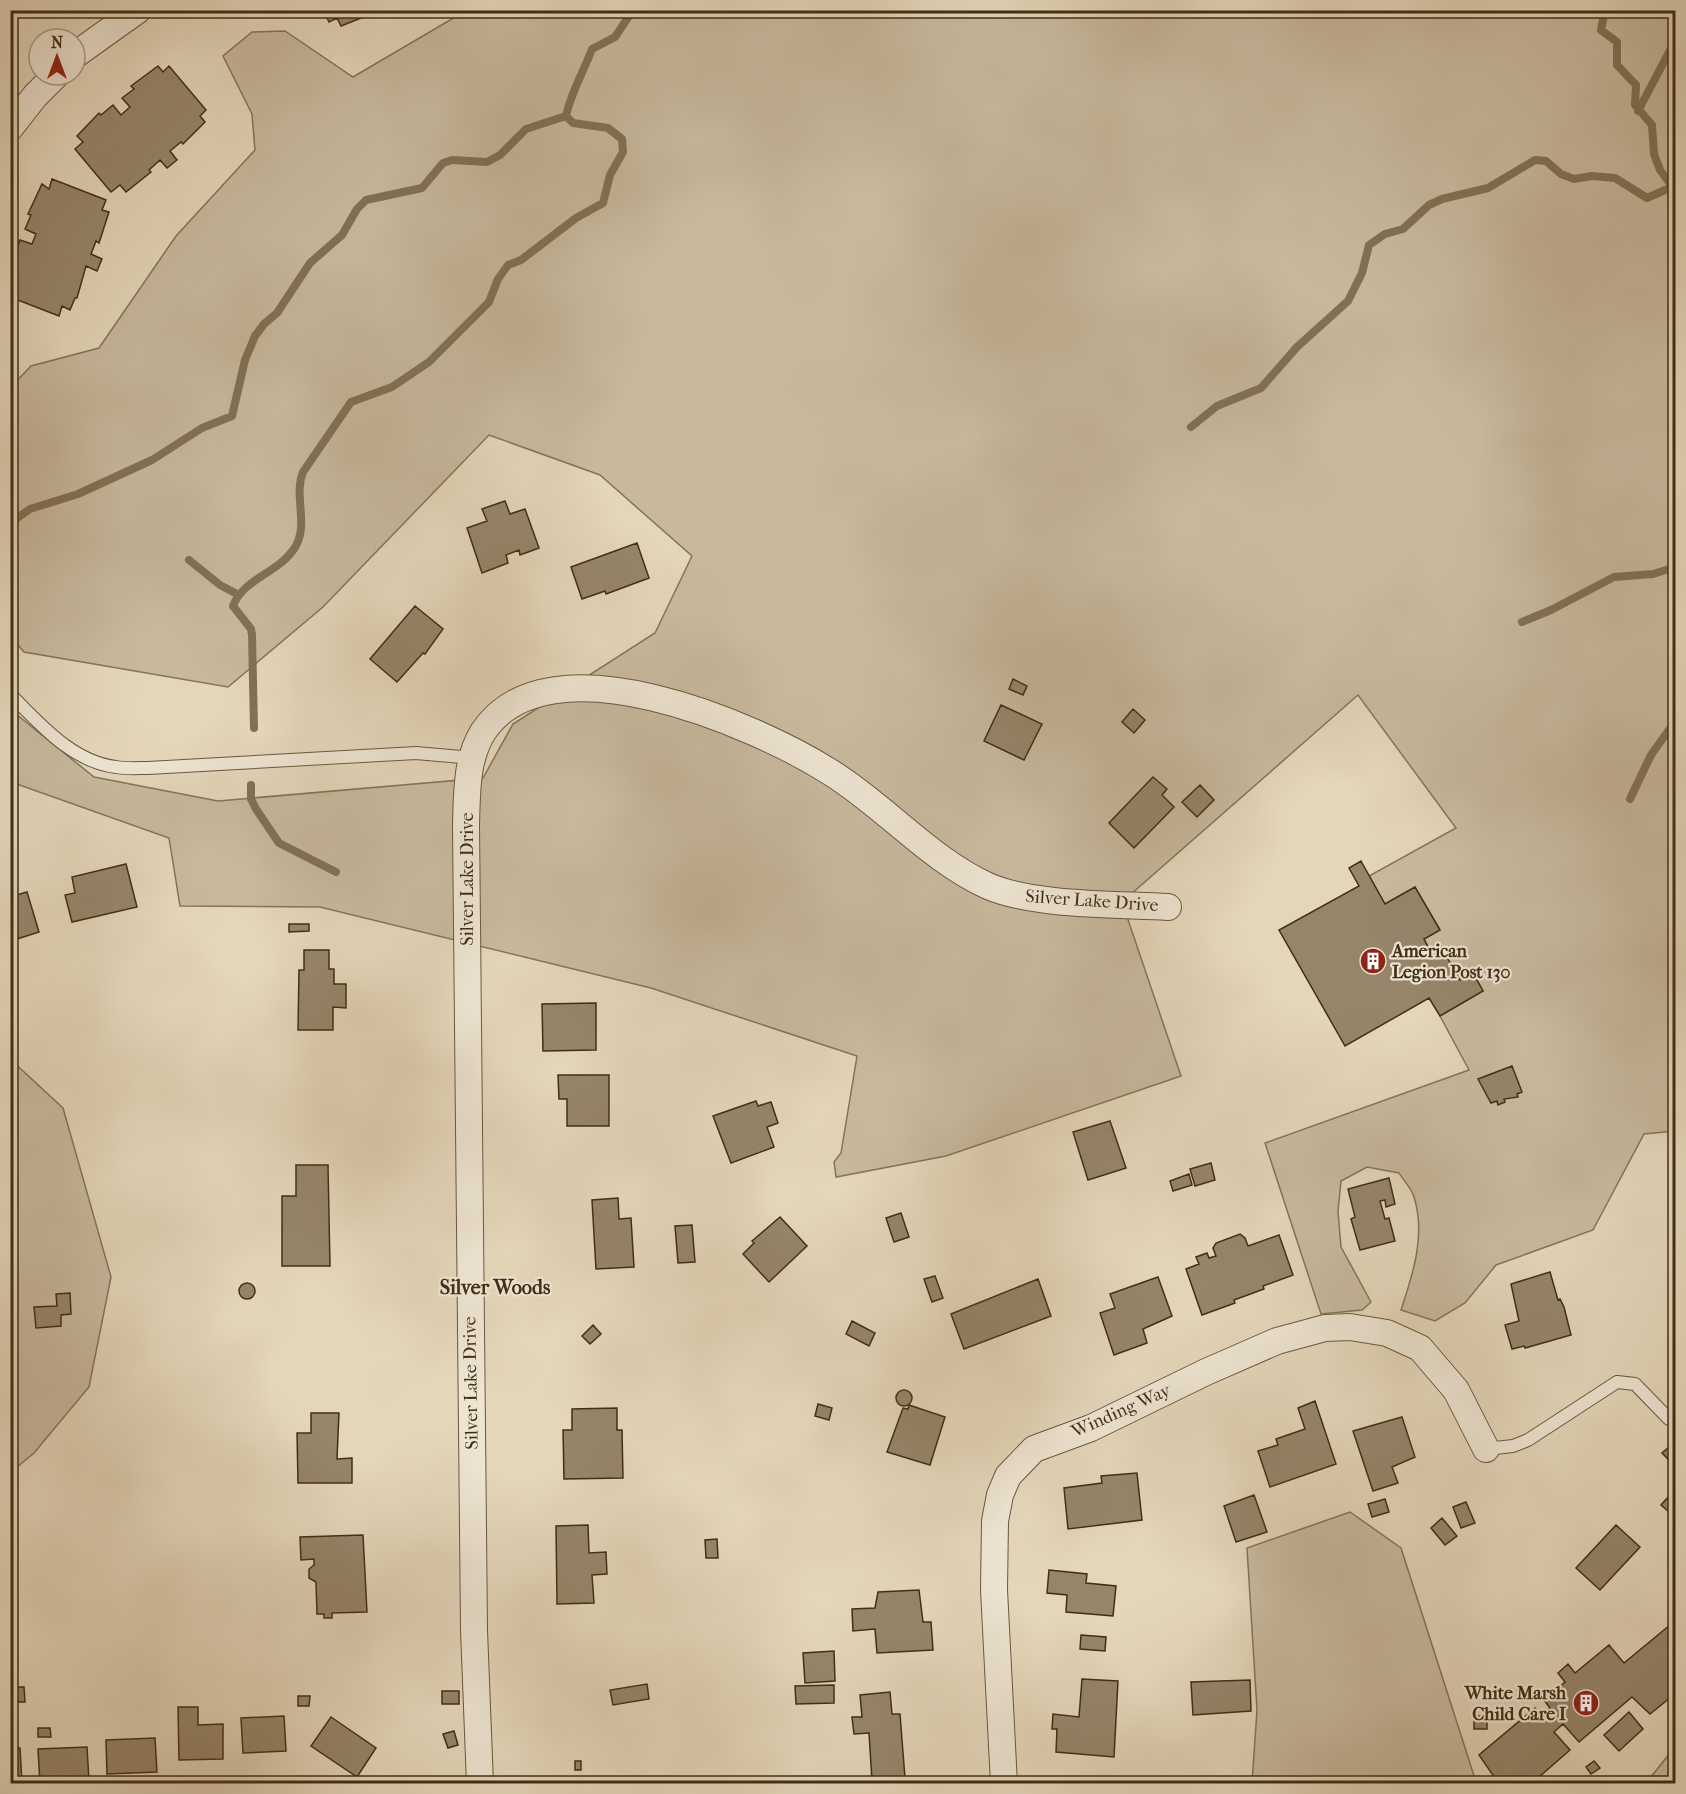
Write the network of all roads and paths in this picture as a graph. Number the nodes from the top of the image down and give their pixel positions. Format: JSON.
{"nodes":[{"id":1,"x":138,"y":10,"type":"edge"},
{"id":2,"x":87,"y":46,"type":"edge"},
{"id":3,"x":44,"y":87,"type":"edge"},
{"id":4,"x":10,"y":128,"type":"edge"},
{"id":5,"x":10,"y":694,"type":"edge"},
{"id":6,"x":472,"y":758,"type":"junction"},
{"id":7,"x":1168,"y":907,"type":"dead end"},
{"id":8,"x":1669,"y":1419,"type":"dead end"},
{"id":9,"x":1486,"y":1449,"type":"joint"},
{"id":10,"x":480,"y":1784,"type":"edge"},
{"id":11,"x":1004,"y":1784,"type":"edge"}],
"edges":[{"from":1,"to":2,"type":"street"},
{"from":3,"to":4,"type":"street"},
{"from":5,"to":6,"type":"lane"},
{"from":6,"to":7,"type":"street","name":"Silver Lake Drive"},
{"from":6,"to":10,"type":"street","name":"Silver Lake Drive"},
{"from":8,"to":9,"type":"lane"},
{"from":9,"to":11,"type":"street","name":"Winding Way"}]}
